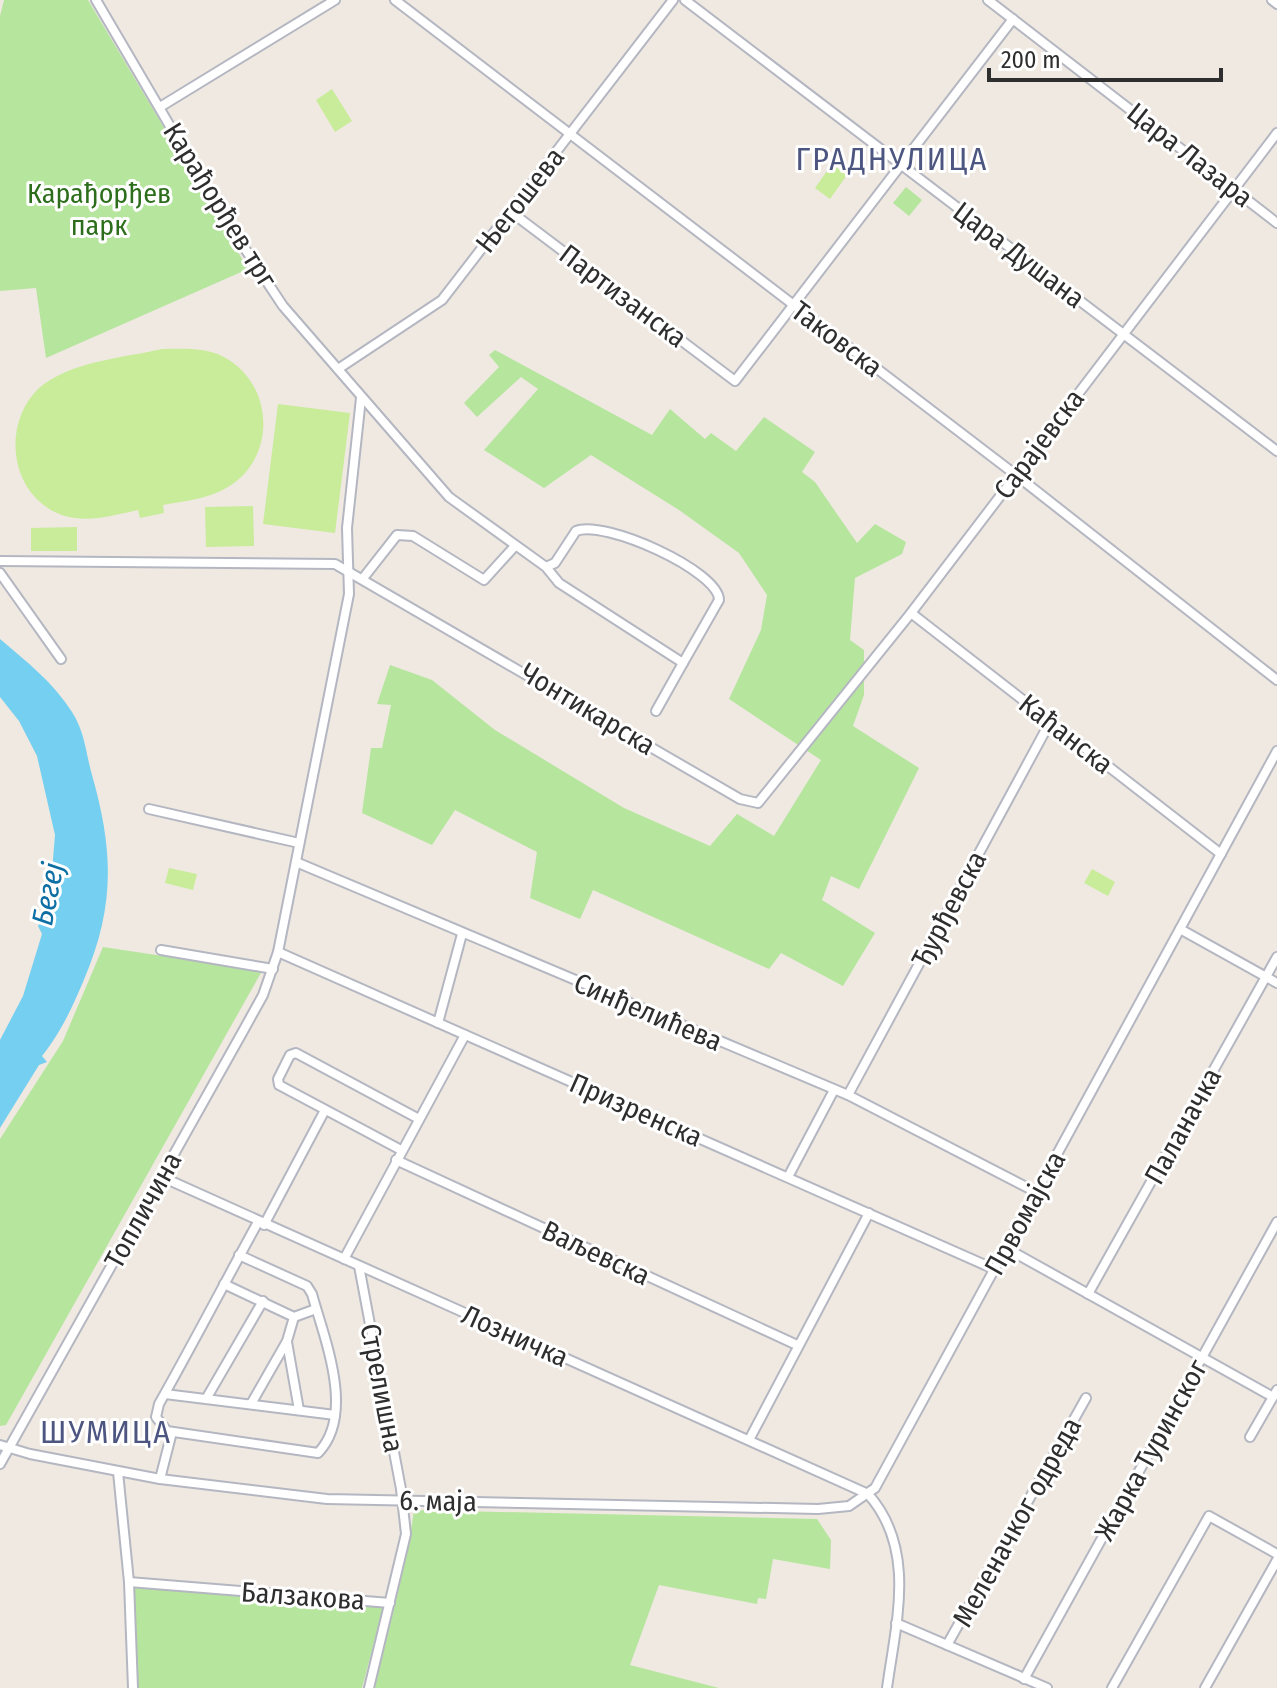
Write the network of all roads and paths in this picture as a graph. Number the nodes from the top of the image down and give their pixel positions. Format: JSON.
{"nodes":[{"id":1,"x":96,"y":0,"type":"edge"},
{"id":2,"x":335,"y":0,"type":"edge"},
{"id":3,"x":395,"y":0,"type":"edge"},
{"id":4,"x":673,"y":0,"type":"edge"},
{"id":5,"x":685,"y":0,"type":"edge"},
{"id":6,"x":988,"y":0,"type":"edge"},
{"id":7,"x":1272,"y":0,"type":"edge"},
{"id":8,"x":1277,"y":4,"type":"edge"},
{"id":9,"x":1013,"y":19,"type":"junction"},
{"id":10,"x":160,"y":107,"type":"junction"},
{"id":11,"x":1277,"y":133,"type":"edge"},
{"id":12,"x":569,"y":136,"type":"junction"},
{"id":13,"x":900,"y":165,"type":"junction"},
{"id":14,"x":1233,"y":189,"type":"junction"},
{"id":15,"x":511,"y":212,"type":"junction"},
{"id":16,"x":1277,"y":223,"type":"edge"},
{"id":17,"x":793,"y":305,"type":"junction"},
{"id":18,"x":1122,"y":334,"type":"junction"},
{"id":19,"x":338,"y":369,"type":"junction"},
{"id":20,"x":361,"y":398,"type":"junction"},
{"id":21,"x":1277,"y":451,"type":"edge"},
{"id":22,"x":1016,"y":475,"type":"junction"},
{"id":23,"x":514,"y":547,"type":"junction"},
{"id":24,"x":0,"y":561,"type":"edge"},
{"id":25,"x":546,"y":567,"type":"junction"},
{"id":26,"x":349,"y":570,"type":"junction"},
{"id":27,"x":0,"y":573,"type":"edge"},
{"id":28,"x":364,"y":577,"type":"junction"},
{"id":29,"x":911,"y":613,"type":"junction"},
{"id":30,"x":61,"y":659,"type":"dead end"},
{"id":31,"x":683,"y":663,"type":"junction"},
{"id":32,"x":1277,"y":680,"type":"edge"},
{"id":33,"x":656,"y":711,"type":"dead end"},
{"id":34,"x":1050,"y":722,"type":"junction"},
{"id":35,"x":1277,"y":751,"type":"edge"},
{"id":36,"x":799,"y":755,"type":"joint"},
{"id":37,"x":149,"y":809,"type":"dead end"},
{"id":38,"x":299,"y":843,"type":"junction"},
{"id":39,"x":1221,"y":854,"type":"junction"},
{"id":40,"x":296,"y":862,"type":"junction"},
{"id":41,"x":1180,"y":929,"type":"junction"},
{"id":42,"x":462,"y":934,"type":"junction"},
{"id":43,"x":161,"y":950,"type":"dead end"},
{"id":44,"x":278,"y":952,"type":"junction"},
{"id":45,"x":1277,"y":957,"type":"edge"},
{"id":46,"x":273,"y":969,"type":"junction"},
{"id":47,"x":1266,"y":977,"type":"junction"},
{"id":48,"x":1277,"y":983,"type":"edge"},
{"id":49,"x":438,"y":1023,"type":"junction"},
{"id":50,"x":465,"y":1035,"type":"junction"},
{"id":51,"x":834,"y":1090,"type":"junction"},
{"id":52,"x":848,"y":1095,"type":"junction"},
{"id":53,"x":325,"y":1110,"type":"junction"},
{"id":54,"x":419,"y":1119,"type":"junction"},
{"id":55,"x":401,"y":1150,"type":"junction"},
{"id":56,"x":396,"y":1160,"type":"junction"},
{"id":57,"x":162,"y":1177,"type":"junction"},
{"id":58,"x":788,"y":1177,"type":"junction"},
{"id":59,"x":1036,"y":1192,"type":"junction"},
{"id":60,"x":869,"y":1213,"type":"junction"},
{"id":61,"x":1277,"y":1222,"type":"edge"},
{"id":62,"x":261,"y":1223,"type":"junction"},
{"id":63,"x":1006,"y":1248,"type":"junction"},
{"id":64,"x":239,"y":1255,"type":"junction"},
{"id":65,"x":344,"y":1259,"type":"junction"},
{"id":66,"x":359,"y":1266,"type":"junction"},
{"id":67,"x":994,"y":1269,"type":"junction"},
{"id":68,"x":224,"y":1284,"type":"junction"},
{"id":69,"x":1088,"y":1294,"type":"junction"},
{"id":70,"x":263,"y":1301,"type":"junction"},
{"id":71,"x":316,"y":1309,"type":"junction"},
{"id":72,"x":294,"y":1317,"type":"junction"},
{"id":73,"x":287,"y":1341,"type":"junction"},
{"id":74,"x":797,"y":1345,"type":"junction"},
{"id":75,"x":1202,"y":1358,"type":"junction"},
{"id":76,"x":165,"y":1394,"type":"junction"},
{"id":77,"x":1275,"y":1394,"type":"edge"},
{"id":78,"x":1086,"y":1398,"type":"dead end"},
{"id":79,"x":206,"y":1399,"type":"junction"},
{"id":80,"x":251,"y":1404,"type":"junction"},
{"id":81,"x":299,"y":1410,"type":"junction"},
{"id":82,"x":335,"y":1415,"type":"junction"},
{"id":83,"x":172,"y":1432,"type":"junction"},
{"id":84,"x":1250,"y":1437,"type":"dead end"},
{"id":85,"x":749,"y":1440,"type":"junction"},
{"id":86,"x":4,"y":1447,"type":"edge"},
{"id":87,"x":0,"y":1464,"type":"edge"},
{"id":88,"x":118,"y":1472,"type":"junction"},
{"id":89,"x":160,"y":1479,"type":"junction"},
{"id":90,"x":868,"y":1494,"type":"junction"},
{"id":91,"x":403,"y":1501,"type":"junction"},
{"id":92,"x":1277,"y":1557,"type":"edge"},
{"id":93,"x":129,"y":1582,"type":"junction"},
{"id":94,"x":390,"y":1603,"type":"junction"},
{"id":95,"x":896,"y":1623,"type":"junction"},
{"id":96,"x":947,"y":1645,"type":"junction"},
{"id":97,"x":1024,"y":1679,"type":"junction"},
{"id":98,"x":133,"y":1688,"type":"edge"},
{"id":99,"x":369,"y":1688,"type":"edge"},
{"id":100,"x":887,"y":1688,"type":"edge"},
{"id":101,"x":1047,"y":1688,"type":"edge"},
{"id":102,"x":1112,"y":1688,"type":"edge"},
{"id":103,"x":1205,"y":1688,"type":"edge"}],
"edges":[{"from":1,"to":10,"type":"street","name":"Карађорђев трг"},
{"from":2,"to":10,"type":"street"},
{"from":3,"to":12,"type":"street","name":"Таковска"},
{"from":4,"to":12,"type":"street","name":"Његошева"},
{"from":5,"to":13,"type":"street","name":"Цара Душана"},
{"from":6,"to":9,"type":"street","name":"Цара Лазара"},
{"from":7,"to":8,"type":"street"},
{"from":9,"to":13,"type":"street"},
{"from":9,"to":14,"type":"street","name":"Цара Лазара"},
{"from":10,"to":19,"type":"street","name":"Карађорђев трг"},
{"from":11,"to":14,"type":"street","name":"Сарајевска"},
{"from":12,"to":15,"type":"street","name":"Његошева"},
{"from":12,"to":17,"type":"street","name":"Таковска"},
{"from":13,"to":17,"type":"street"},
{"from":13,"to":18,"type":"street","name":"Цара Душана"},
{"from":14,"to":16,"type":"street","name":"Цара Лазара"},
{"from":14,"to":18,"type":"street","name":"Сарајевска"},
{"from":15,"to":17,"type":"street","name":"Партизанска"},
{"from":15,"to":19,"type":"street","name":"Његошева"},
{"from":17,"to":22,"type":"street","name":"Таковска"},
{"from":18,"to":21,"type":"street","name":"Цара Душана"},
{"from":18,"to":22,"type":"street","name":"Сарајевска"},
{"from":19,"to":20,"type":"street","name":"Карађорђев трг"},
{"from":20,"to":23,"type":"street","name":"Карађорђев трг"},
{"from":20,"to":26,"type":"street"},
{"from":22,"to":29,"type":"street","name":"Сарајевска"},
{"from":22,"to":32,"type":"street","name":"Таковска"},
{"from":23,"to":25,"type":"street","name":"Карађорђев трг"},
{"from":23,"to":28,"type":"street"},
{"from":24,"to":26,"type":"street"},
{"from":25,"to":31,"type":"street","name":"Карађорђев трг"},
{"from":25,"to":31,"type":"street"},
{"from":26,"to":28,"type":"street"},
{"from":26,"to":38,"type":"street","name":"Топличина"},
{"from":27,"to":30,"type":"street"},
{"from":28,"to":36,"type":"street","name":"Чонтикарска"},
{"from":29,"to":34,"type":"street","name":"Каћанска"},
{"from":29,"to":36,"type":"street","name":"Сарајевска"},
{"from":31,"to":33,"type":"street"},
{"from":34,"to":39,"type":"street","name":"Каћанска"},
{"from":34,"to":52,"type":"street","name":"Ђурђевска"},
{"from":35,"to":39,"type":"street","name":"Првомајска"},
{"from":37,"to":38,"type":"street"},
{"from":38,"to":40,"type":"street","name":"Топличина"},
{"from":39,"to":41,"type":"street","name":"Првомајска"},
{"from":40,"to":42,"type":"street","name":"Синђелићева"},
{"from":40,"to":44,"type":"street","name":"Топличина"},
{"from":41,"to":47,"type":"street"},
{"from":41,"to":59,"type":"street","name":"Првомајска"},
{"from":42,"to":49,"type":"street"},
{"from":42,"to":51,"type":"street","name":"Синђелићева"},
{"from":43,"to":46,"type":"street"},
{"from":44,"to":46,"type":"street","name":"Топличина"},
{"from":44,"to":49,"type":"street","name":"Призренска"},
{"from":45,"to":47,"type":"street","name":"Паланачка"},
{"from":46,"to":57,"type":"street","name":"Топличина"},
{"from":47,"to":48,"type":"street"},
{"from":47,"to":69,"type":"street","name":"Паланачка"},
{"from":49,"to":50,"type":"street","name":"Призренска"},
{"from":50,"to":54,"type":"street"},
{"from":50,"to":58,"type":"street","name":"Призренска"},
{"from":51,"to":52,"type":"street","name":"Синђелићева"},
{"from":51,"to":58,"type":"street"},
{"from":52,"to":59,"type":"street","name":"Синђелићева"},
{"from":53,"to":54,"type":"street"},
{"from":53,"to":55,"type":"street"},
{"from":53,"to":62,"type":"street"},
{"from":54,"to":55,"type":"street"},
{"from":55,"to":56,"type":"street"},
{"from":56,"to":65,"type":"street"},
{"from":56,"to":74,"type":"street","name":"Ваљевска"},
{"from":57,"to":62,"type":"street","name":"Лозничка"},
{"from":57,"to":86,"type":"street","name":"Топличина"},
{"from":58,"to":60,"type":"street","name":"Призренска"},
{"from":59,"to":63,"type":"street","name":"Првомајска"},
{"from":60,"to":67,"type":"street","name":"Призренска"},
{"from":60,"to":74,"type":"street"},
{"from":61,"to":75,"type":"street","name":"Жарка Туринског"},
{"from":62,"to":64,"type":"street"},
{"from":62,"to":65,"type":"street","name":"Лозничка"},
{"from":63,"to":67,"type":"street","name":"Првомајска"},
{"from":63,"to":69,"type":"street"},
{"from":64,"to":68,"type":"street"},
{"from":64,"to":71,"type":"street"},
{"from":65,"to":66,"type":"street","name":"Лозничка"},
{"from":66,"to":85,"type":"street","name":"Лозничка"},
{"from":66,"to":91,"type":"street","name":"Стрелишна"},
{"from":67,"to":90,"type":"street","name":"Првомајска"},
{"from":68,"to":70,"type":"street"},
{"from":68,"to":76,"type":"street"},
{"from":69,"to":75,"type":"street"},
{"from":70,"to":72,"type":"street"},
{"from":70,"to":79,"type":"street"},
{"from":71,"to":72,"type":"street"},
{"from":71,"to":82,"type":"street"},
{"from":72,"to":73,"type":"street"},
{"from":73,"to":80,"type":"street"},
{"from":73,"to":81,"type":"street"},
{"from":74,"to":85,"type":"street"},
{"from":75,"to":77,"type":"street"},
{"from":75,"to":97,"type":"street","name":"Жарка Туринског"},
{"from":76,"to":79,"type":"street"},
{"from":76,"to":83,"type":"street"},
{"from":77,"to":84,"type":"street"},
{"from":78,"to":96,"type":"street","name":"Меленачког одреда"},
{"from":79,"to":80,"type":"street"},
{"from":80,"to":81,"type":"street"},
{"from":81,"to":82,"type":"street"},
{"from":82,"to":83,"type":"street"},
{"from":83,"to":89,"type":"street"},
{"from":85,"to":90,"type":"street","name":"Лозничка"},
{"from":86,"to":87,"type":"street","name":"Топличина"},
{"from":86,"to":88,"type":"street","name":"6. маја"},
{"from":88,"to":89,"type":"street","name":"6. маја"},
{"from":88,"to":93,"type":"street"},
{"from":89,"to":91,"type":"street","name":"6. маја"},
{"from":90,"to":91,"type":"street","name":"6. маја"},
{"from":90,"to":95,"type":"street"},
{"from":91,"to":94,"type":"street","name":"Стрелишна"},
{"from":92,"to":102,"type":"street"},
{"from":92,"to":103,"type":"street"},
{"from":93,"to":94,"type":"street","name":"Балзакова"},
{"from":93,"to":98,"type":"street"},
{"from":94,"to":99,"type":"street","name":"Балзакова"},
{"from":95,"to":96,"type":"street"},
{"from":95,"to":100,"type":"street"},
{"from":96,"to":97,"type":"street"},
{"from":97,"to":101,"type":"street"}]}
